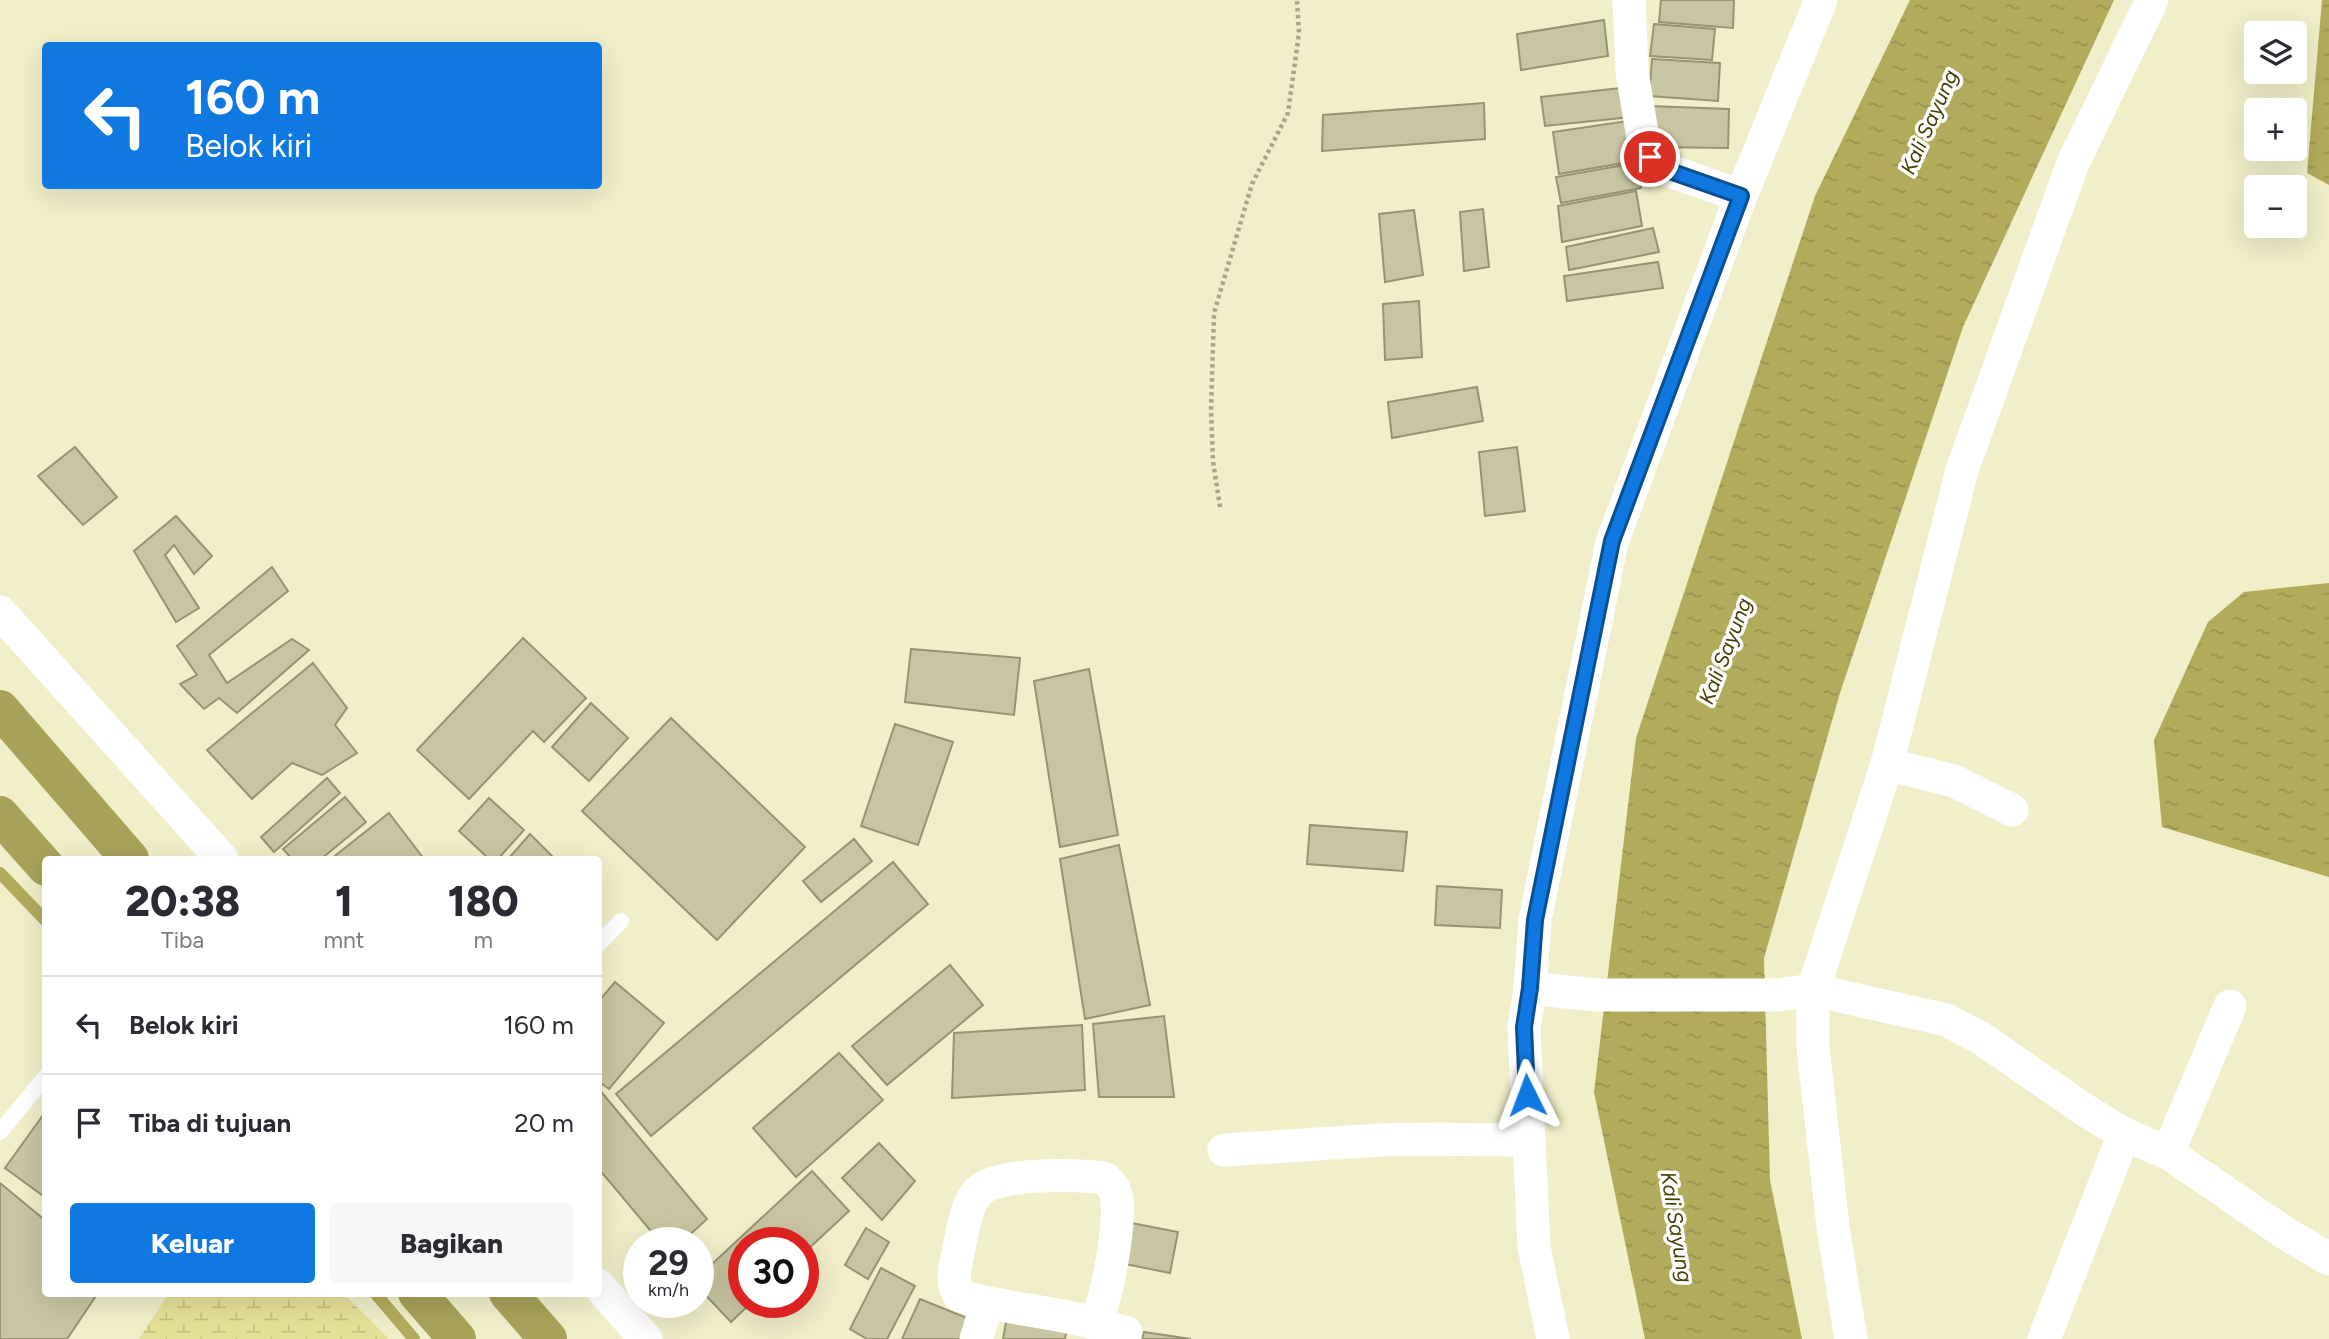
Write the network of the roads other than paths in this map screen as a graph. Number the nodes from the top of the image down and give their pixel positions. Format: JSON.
{"nodes":[{"id":1,"x":1629,"y":0,"type":"edge"},
{"id":2,"x":1821,"y":0,"type":"edge"},
{"id":3,"x":2152,"y":0,"type":"edge"},
{"id":4,"x":1741,"y":196,"type":"junction"},
{"id":5,"x":0,"y":612,"type":"edge"},
{"id":6,"x":0,"y":709,"type":"edge"},
{"id":7,"x":1886,"y":764,"type":"junction"},
{"id":8,"x":2012,"y":810,"type":"dead end"},
{"id":9,"x":0,"y":815,"type":"edge"},
{"id":10,"x":127,"y":856,"type":"edge"},
{"id":11,"x":219,"y":856,"type":"edge"},
{"id":12,"x":42,"y":862,"type":"edge"},
{"id":13,"x":621,"y":922,"type":"dead end"},
{"id":14,"x":602,"y":941,"type":"edge"},
{"id":15,"x":1530,"y":988,"type":"junction"},
{"id":16,"x":1813,"y":990,"type":"junction"},
{"id":17,"x":2230,"y":1006,"type":"dead end"},
{"id":18,"x":42,"y":1081,"type":"edge"},
{"id":19,"x":0,"y":1132,"type":"edge"},
{"id":20,"x":2124,"y":1134,"type":"junction"},
{"id":21,"x":1529,"y":1140,"type":"junction"},
{"id":22,"x":1224,"y":1150,"type":"dead end"},
{"id":23,"x":2168,"y":1153,"type":"junction"},
{"id":24,"x":2329,"y":1259,"type":"edge"},
{"id":25,"x":602,"y":1289,"type":"edge"},
{"id":26,"x":420,"y":1297,"type":"edge"},
{"id":27,"x":511,"y":1297,"type":"edge"},
{"id":28,"x":987,"y":1304,"type":"junction"},
{"id":29,"x":1094,"y":1323,"type":"junction"},
{"id":30,"x":1126,"y":1332,"type":"dead end"},
{"id":31,"x":457,"y":1339,"type":"edge"},
{"id":32,"x":548,"y":1339,"type":"edge"},
{"id":33,"x":646,"y":1339,"type":"edge"},
{"id":34,"x":976,"y":1339,"type":"edge"},
{"id":35,"x":1553,"y":1339,"type":"edge"},
{"id":36,"x":1851,"y":1339,"type":"edge"},
{"id":37,"x":2043,"y":1339,"type":"edge"}],
"edges":[{"from":1,"to":4,"type":"street"},
{"from":2,"to":4,"type":"street"},
{"from":3,"to":7,"type":"street"},
{"from":4,"to":15,"type":"street"},
{"from":5,"to":11,"type":"street"},
{"from":6,"to":10,"type":"highway"},
{"from":7,"to":8,"type":"street"},
{"from":7,"to":16,"type":"street"},
{"from":9,"to":12,"type":"highway"},
{"from":13,"to":14,"type":"lane"},
{"from":15,"to":16,"type":"street"},
{"from":15,"to":21,"type":"street"},
{"from":16,"to":20,"type":"street"},
{"from":16,"to":36,"type":"street"},
{"from":17,"to":23,"type":"street"},
{"from":18,"to":19,"type":"lane"},
{"from":20,"to":23,"type":"street"},
{"from":20,"to":37,"type":"street"},
{"from":21,"to":22,"type":"street"},
{"from":21,"to":35,"type":"street"},
{"from":23,"to":24,"type":"street"},
{"from":25,"to":33,"type":"street"},
{"from":26,"to":31,"type":"highway"},
{"from":27,"to":32,"type":"highway"},
{"from":28,"to":29,"type":"street"},
{"from":28,"to":29,"type":"street"},
{"from":28,"to":34,"type":"street"},
{"from":29,"to":30,"type":"street"}]}
